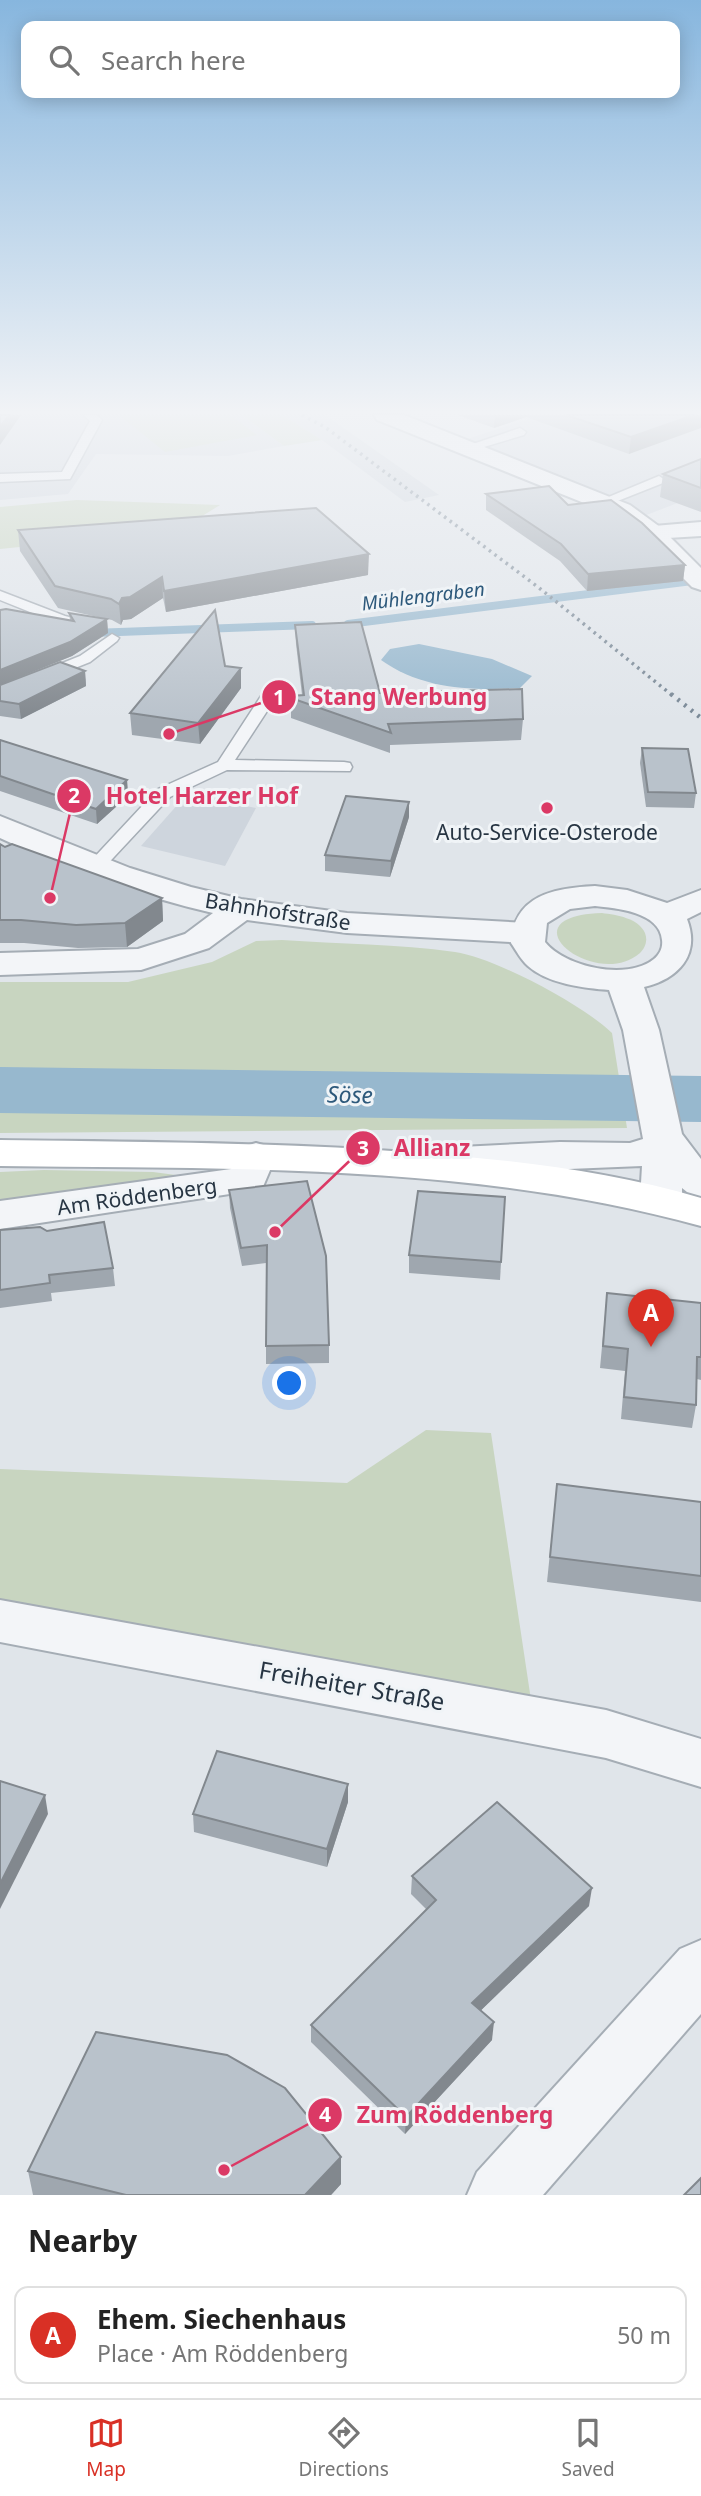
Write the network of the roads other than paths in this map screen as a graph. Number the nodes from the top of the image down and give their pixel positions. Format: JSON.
{"nodes":[{"id":1,"x":633,"y":517,"type":"edge"},
{"id":2,"x":701,"y":529,"type":"edge"},
{"id":3,"x":651,"y":532,"type":"junction"},
{"id":4,"x":692,"y":573,"type":"edge"},
{"id":5,"x":0,"y":594,"type":"edge"},
{"id":6,"x":0,"y":693,"type":"edge"},
{"id":7,"x":267,"y":699,"type":"dead end"},
{"id":8,"x":224,"y":765,"type":"junction"},
{"id":9,"x":344,"y":767,"type":"dead end"},
{"id":10,"x":4,"y":833,"type":"edge"},
{"id":11,"x":94,"y":868,"type":"junction"},
{"id":12,"x":701,"y":900,"type":"edge"},
{"id":13,"x":240,"y":909,"type":"junction"},
{"id":14,"x":665,"y":916,"type":"junction"},
{"id":15,"x":527,"y":933,"type":"junction"},
{"id":16,"x":0,"y":964,"type":"edge"},
{"id":17,"x":624,"y":980,"type":"junction"},
{"id":18,"x":662,"y":1141,"type":"junction"},
{"id":19,"x":0,"y":1153,"type":"edge"},
{"id":20,"x":257,"y":1156,"type":"junction"},
{"id":21,"x":397,"y":1164,"type":"junction"},
{"id":22,"x":701,"y":1184,"type":"edge"},
{"id":23,"x":661,"y":1200,"type":"junction"},
{"id":24,"x":701,"y":1212,"type":"edge"},
{"id":25,"x":0,"y":1215,"type":"edge"},
{"id":26,"x":0,"y":1621,"type":"edge"},
{"id":27,"x":701,"y":1763,"type":"edge"},
{"id":28,"x":701,"y":1969,"type":"edge"},
{"id":29,"x":500,"y":2195,"type":"edge"}],
"edges":[{"from":1,"to":3,"type":"street"},
{"from":2,"to":3,"type":"street"},
{"from":3,"to":4,"type":"street"},
{"from":5,"to":6,"type":"lane"},
{"from":7,"to":8,"type":"lane"},
{"from":8,"to":9,"type":"lane"},
{"from":8,"to":11,"type":"lane"},
{"from":10,"to":11,"type":"street","name":"Bahnhofstraße"},
{"from":11,"to":13,"type":"street","name":"Bahnhofstraße"},
{"from":12,"to":14,"type":"street"},
{"from":13,"to":15,"type":"street","name":"Bahnhofstraße"},
{"from":13,"to":16,"type":"street"},
{"from":14,"to":15,"type":"street"},
{"from":14,"to":17,"type":"street"},
{"from":15,"to":17,"type":"street"},
{"from":17,"to":18,"type":"street"},
{"from":18,"to":21,"type":"street"},
{"from":18,"to":22,"type":"street"},
{"from":18,"to":23,"type":"street"},
{"from":19,"to":20,"type":"main road","name":"Am Röddenberg"},
{"from":20,"to":21,"type":"main road","name":"Am Röddenberg"},
{"from":20,"to":25,"type":"street","name":"Am Röddenberg"},
{"from":21,"to":23,"type":"main road","name":"Am Röddenberg"},
{"from":23,"to":24,"type":"main road","name":"Am Röddenberg"},
{"from":26,"to":27,"type":"street","name":"Freiheiter Straße"},
{"from":28,"to":29,"type":"street"}]}
